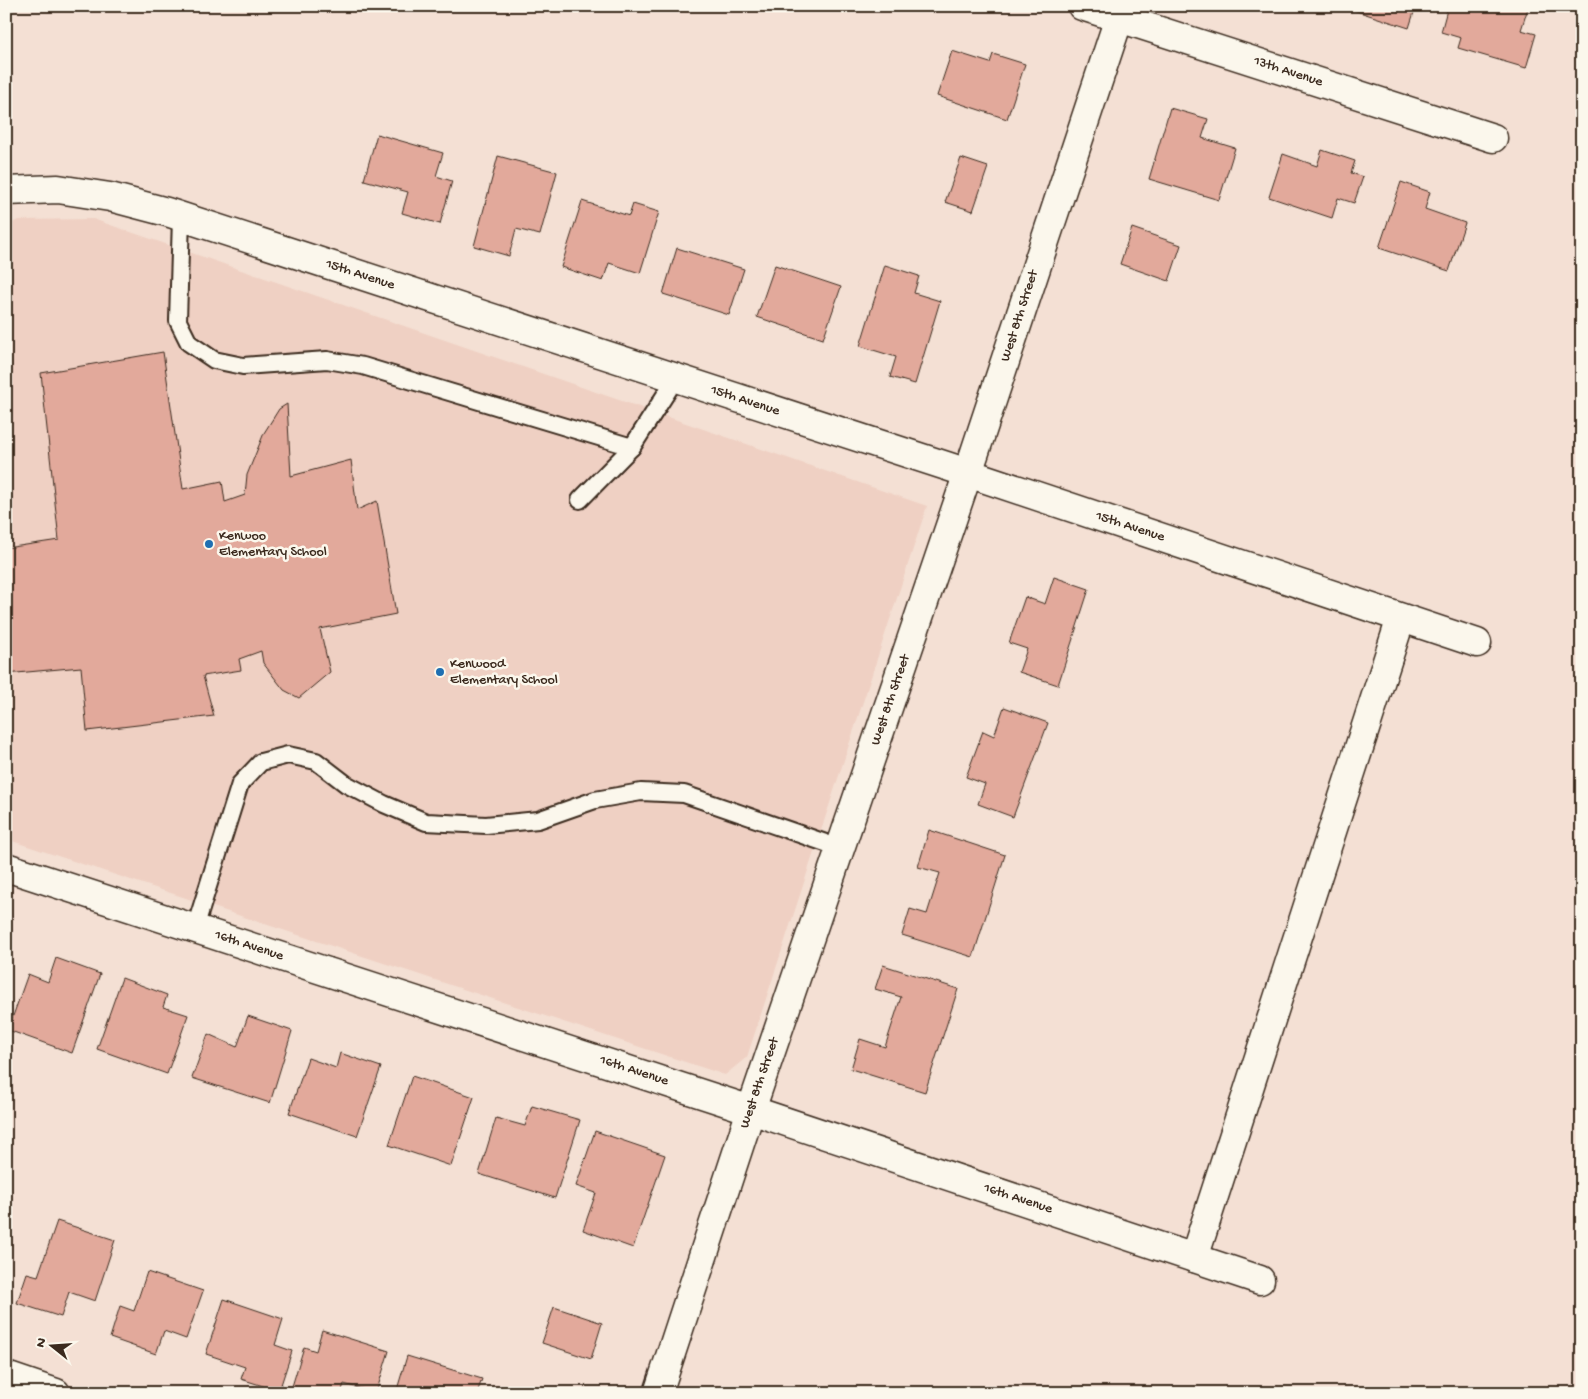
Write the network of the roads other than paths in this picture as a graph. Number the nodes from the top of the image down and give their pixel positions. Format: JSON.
{"nodes":[{"id":1,"x":1082,"y":6,"type":"edge"},
{"id":2,"x":1121,"y":12,"type":"edge"},
{"id":3,"x":1493,"y":138,"type":"dead end"},
{"id":4,"x":6,"y":191,"type":"edge"},
{"id":5,"x":181,"y":217,"type":"junction"},
{"id":6,"x":676,"y":378,"type":"junction"},
{"id":7,"x":632,"y":447,"type":"junction"},
{"id":8,"x":968,"y":473,"type":"junction"},
{"id":9,"x":580,"y":500,"type":"dead end"},
{"id":10,"x":1402,"y":618,"type":"junction"},
{"id":11,"x":1477,"y":643,"type":"dead end"},
{"id":12,"x":840,"y":848,"type":"junction"},
{"id":13,"x":6,"y":866,"type":"edge"},
{"id":14,"x":195,"y":928,"type":"junction"},
{"id":15,"x":751,"y":1110,"type":"junction"},
{"id":16,"x":1194,"y":1258,"type":"junction"},
{"id":17,"x":1260,"y":1280,"type":"dead end"},
{"id":18,"x":6,"y":1376,"type":"edge"},
{"id":19,"x":56,"y":1393,"type":"edge"},
{"id":20,"x":658,"y":1393,"type":"edge"}],
"edges":[{"from":1,"to":2,"type":"street","name":"13th Avenue"},
{"from":2,"to":3,"type":"street","name":"13th Avenue"},
{"from":2,"to":8,"type":"street","name":"West 8th Street"},
{"from":4,"to":5,"type":"street","name":"15th Avenue"},
{"from":5,"to":6,"type":"street","name":"15th Avenue"},
{"from":5,"to":7,"type":"lane"},
{"from":6,"to":7,"type":"lane"},
{"from":6,"to":8,"type":"street","name":"15th Avenue"},
{"from":7,"to":9,"type":"lane"},
{"from":8,"to":10,"type":"street","name":"15th Avenue"},
{"from":8,"to":12,"type":"street","name":"West 8th Street"},
{"from":10,"to":11,"type":"street","name":"15th Avenue"},
{"from":10,"to":16,"type":"street"},
{"from":12,"to":14,"type":"lane"},
{"from":12,"to":15,"type":"street","name":"West 8th Street"},
{"from":13,"to":14,"type":"street","name":"16th Avenue"},
{"from":14,"to":15,"type":"street","name":"16th Avenue"},
{"from":15,"to":16,"type":"street","name":"16th Avenue"},
{"from":15,"to":20,"type":"street","name":"West 8th Street"},
{"from":16,"to":17,"type":"street","name":"16th Avenue"},
{"from":18,"to":19,"type":"street"}]}
